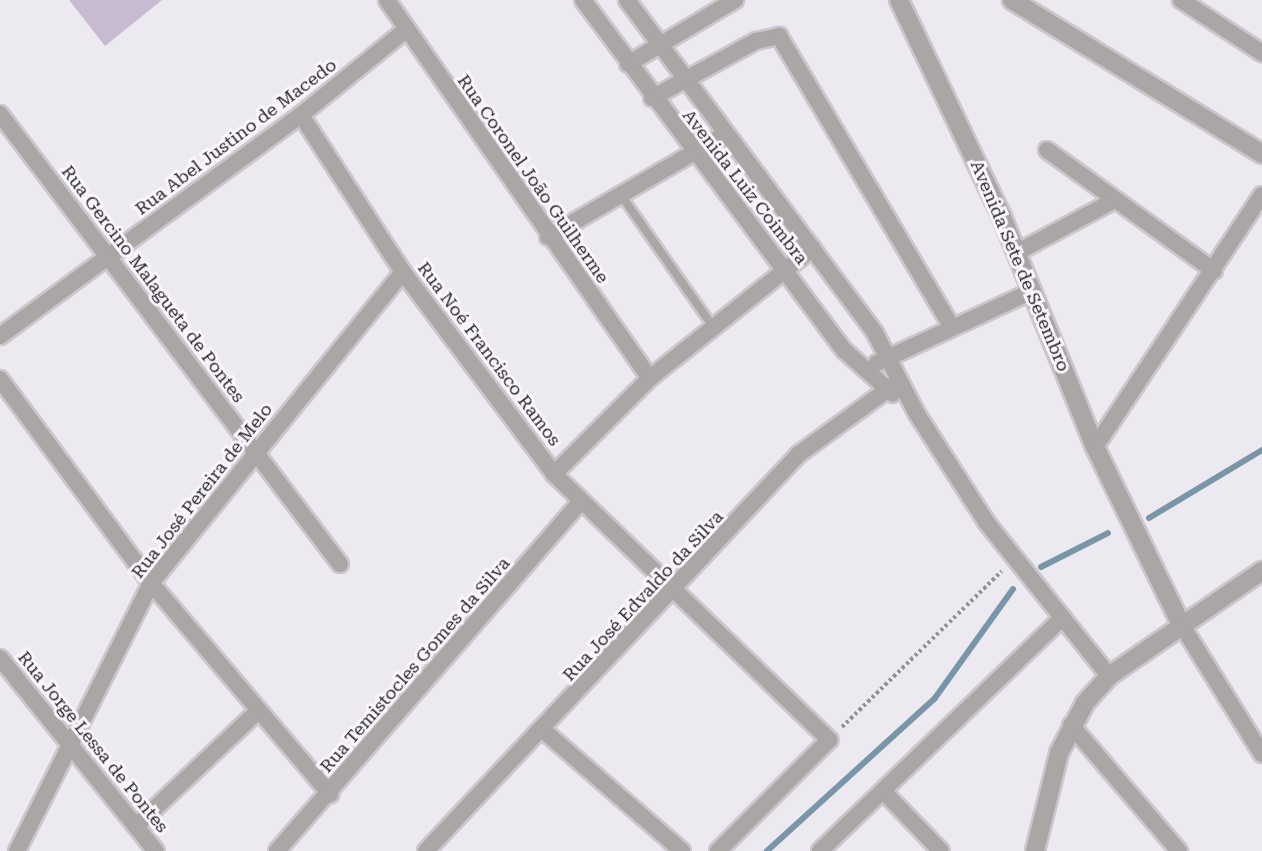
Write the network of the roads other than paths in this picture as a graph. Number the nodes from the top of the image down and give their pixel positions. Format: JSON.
{"nodes":[{"id":1,"x":387,"y":0,"type":"edge"},
{"id":2,"x":583,"y":0,"type":"edge"},
{"id":3,"x":627,"y":0,"type":"edge"},
{"id":4,"x":735,"y":0,"type":"edge"},
{"id":5,"x":899,"y":0,"type":"edge"},
{"id":6,"x":1012,"y":0,"type":"edge"},
{"id":7,"x":1180,"y":0,"type":"edge"},
{"id":8,"x":406,"y":29,"type":"junction"},
{"id":9,"x":660,"y":46,"type":"junction"},
{"id":10,"x":1262,"y":53,"type":"edge"},
{"id":11,"x":628,"y":64,"type":"junction"},
{"id":12,"x":683,"y":81,"type":"junction"},
{"id":13,"x":652,"y":98,"type":"junction"},
{"id":14,"x":0,"y":114,"type":"edge"},
{"id":15,"x":301,"y":115,"type":"junction"},
{"id":16,"x":724,"y":135,"type":"junction"},
{"id":17,"x":1047,"y":150,"type":"dead end"},
{"id":18,"x":1262,"y":154,"type":"edge"},
{"id":19,"x":697,"y":155,"type":"junction"},
{"id":20,"x":621,"y":195,"type":"junction"},
{"id":21,"x":1262,"y":195,"type":"edge"},
{"id":22,"x":1111,"y":202,"type":"junction"},
{"id":23,"x":548,"y":237,"type":"junction"},
{"id":24,"x":813,"y":248,"type":"junction"},
{"id":25,"x":1016,"y":253,"type":"junction"},
{"id":26,"x":107,"y":257,"type":"junction"},
{"id":27,"x":786,"y":270,"type":"junction"},
{"id":28,"x":1214,"y":271,"type":"junction"},
{"id":29,"x":402,"y":272,"type":"junction"},
{"id":30,"x":1032,"y":291,"type":"junction"},
{"id":31,"x":713,"y":327,"type":"junction"},
{"id":32,"x":952,"y":327,"type":"junction"},
{"id":33,"x":0,"y":336,"type":"edge"},
{"id":34,"x":886,"y":357,"type":"junction"},
{"id":35,"x":866,"y":369,"type":"junction"},
{"id":36,"x":650,"y":378,"type":"junction"},
{"id":37,"x":0,"y":379,"type":"edge"},
{"id":38,"x":893,"y":384,"type":"junction"},
{"id":39,"x":1095,"y":447,"type":"junction"},
{"id":40,"x":256,"y":453,"type":"junction"},
{"id":41,"x":554,"y":474,"type":"junction"},
{"id":42,"x":580,"y":502,"type":"junction"},
{"id":43,"x":340,"y":564,"type":"dead end"},
{"id":44,"x":1262,"y":571,"type":"edge"},
{"id":45,"x":151,"y":583,"type":"junction"},
{"id":46,"x":676,"y":591,"type":"junction"},
{"id":47,"x":1062,"y":618,"type":"junction"},
{"id":48,"x":1181,"y":624,"type":"junction"},
{"id":49,"x":0,"y":658,"type":"edge"},
{"id":50,"x":1109,"y":676,"type":"junction"},
{"id":51,"x":256,"y":712,"type":"junction"},
{"id":52,"x":1071,"y":725,"type":"junction"},
{"id":53,"x":544,"y":731,"type":"junction"},
{"id":54,"x":68,"y":748,"type":"junction"},
{"id":55,"x":1262,"y":754,"type":"edge"},
{"id":56,"x":883,"y":791,"type":"junction"},
{"id":57,"x":330,"y":794,"type":"junction"},
{"id":58,"x":136,"y":825,"type":"junction"},
{"id":59,"x":17,"y":851,"type":"edge"},
{"id":60,"x":156,"y":851,"type":"edge"},
{"id":61,"x":277,"y":851,"type":"edge"},
{"id":62,"x":426,"y":851,"type":"edge"},
{"id":63,"x":682,"y":851,"type":"edge"},
{"id":64,"x":718,"y":851,"type":"edge"},
{"id":65,"x":820,"y":851,"type":"edge"},
{"id":66,"x":941,"y":851,"type":"edge"},
{"id":67,"x":1035,"y":851,"type":"edge"},
{"id":68,"x":1179,"y":851,"type":"edge"}],
"edges":[{"from":1,"to":8,"type":"street","name":"Rua Coronel João Guilherme"},
{"from":2,"to":11,"type":"street","name":"Avenida Luiz Coimbra"},
{"from":3,"to":9,"type":"street","name":"Avenida Luiz Coimbra"},
{"from":4,"to":9,"type":"street"},
{"from":5,"to":25,"type":"street","name":"Avenida Sete de Setembro"},
{"from":6,"to":18,"type":"street"},
{"from":7,"to":10,"type":"street"},
{"from":8,"to":15,"type":"street","name":"Rua Abel Justino de Macedo"},
{"from":8,"to":23,"type":"street","name":"Rua Coronel João Guilherme"},
{"from":9,"to":11,"type":"street"},
{"from":9,"to":12,"type":"street","name":"Avenida Luiz Coimbra"},
{"from":11,"to":13,"type":"street","name":"Avenida Luiz Coimbra"},
{"from":12,"to":13,"type":"street"},
{"from":12,"to":16,"type":"street","name":"Avenida Luiz Coimbra"},
{"from":12,"to":32,"type":"street"},
{"from":13,"to":19,"type":"street","name":"Avenida Luiz Coimbra"},
{"from":14,"to":26,"type":"street","name":"Rua Gercino Malagueta de Pontes"},
{"from":15,"to":26,"type":"street","name":"Rua Abel Justino de Macedo"},
{"from":15,"to":29,"type":"street","name":"Rua Noé Francisco Ramos"},
{"from":16,"to":19,"type":"street"},
{"from":16,"to":24,"type":"street","name":"Avenida Luiz Coimbra"},
{"from":17,"to":22,"type":"street"},
{"from":19,"to":20,"type":"street"},
{"from":19,"to":27,"type":"street","name":"Avenida Luiz Coimbra"},
{"from":20,"to":23,"type":"street"},
{"from":20,"to":31,"type":"lane"},
{"from":21,"to":28,"type":"street"},
{"from":22,"to":25,"type":"street"},
{"from":22,"to":28,"type":"street"},
{"from":23,"to":36,"type":"street","name":"Rua Coronel João Guilherme"},
{"from":24,"to":27,"type":"street"},
{"from":24,"to":34,"type":"street","name":"Avenida Luiz Coimbra"},
{"from":25,"to":30,"type":"street","name":"Avenida Sete de Setembro"},
{"from":26,"to":33,"type":"street","name":"Rua Abel Justino de Macedo"},
{"from":26,"to":40,"type":"street","name":"Rua Gercino Malagueta de Pontes"},
{"from":27,"to":31,"type":"street"},
{"from":27,"to":35,"type":"street","name":"Avenida Luiz Coimbra"},
{"from":28,"to":39,"type":"street"},
{"from":29,"to":40,"type":"street","name":"Rua José Pereira de Melo"},
{"from":29,"to":41,"type":"street","name":"Rua Noé Francisco Ramos"},
{"from":30,"to":32,"type":"street"},
{"from":30,"to":39,"type":"street","name":"Avenida Sete de Setembro"},
{"from":31,"to":36,"type":"street"},
{"from":32,"to":34,"type":"street"},
{"from":34,"to":35,"type":"street"},
{"from":34,"to":38,"type":"street","name":"Avenida Luiz Coimbra"},
{"from":35,"to":38,"type":"street","name":"Avenida Luiz Coimbra"},
{"from":36,"to":41,"type":"street"},
{"from":37,"to":45,"type":"street"},
{"from":38,"to":46,"type":"street","name":"Rua José Edvaldo da Silva"},
{"from":38,"to":47,"type":"street"},
{"from":39,"to":48,"type":"street","name":"Avenida Sete de Setembro"},
{"from":40,"to":43,"type":"street","name":"Rua Gercino Malagueta de Pontes"},
{"from":40,"to":45,"type":"street","name":"Rua José Pereira de Melo"},
{"from":41,"to":42,"type":"street","name":"Rua Noé Francisco Ramos"},
{"from":42,"to":46,"type":"street","name":"Rua Noé Francisco Ramos"},
{"from":42,"to":57,"type":"street","name":"Rua Temistocles Gomes da Silva"},
{"from":44,"to":48,"type":"street"},
{"from":45,"to":51,"type":"street"},
{"from":45,"to":54,"type":"street","name":"Rua José Pereira de Melo"},
{"from":46,"to":53,"type":"street","name":"Rua José Edvaldo da Silva"},
{"from":46,"to":64,"type":"street","name":"Rua Noé Francisco Ramos"},
{"from":47,"to":50,"type":"street"},
{"from":47,"to":56,"type":"street"},
{"from":48,"to":50,"type":"street"},
{"from":48,"to":55,"type":"street"},
{"from":49,"to":54,"type":"street","name":"Rua Jorge Lessa de Pontes"},
{"from":50,"to":52,"type":"street"},
{"from":51,"to":57,"type":"street"},
{"from":51,"to":58,"type":"street"},
{"from":52,"to":67,"type":"street"},
{"from":52,"to":68,"type":"street"},
{"from":53,"to":62,"type":"street","name":"Rua José Edvaldo da Silva"},
{"from":53,"to":63,"type":"street"},
{"from":54,"to":58,"type":"street","name":"Rua Jorge Lessa de Pontes"},
{"from":54,"to":59,"type":"street","name":"Rua José Pereira de Melo"},
{"from":56,"to":65,"type":"street"},
{"from":56,"to":66,"type":"street"},
{"from":57,"to":61,"type":"street","name":"Rua Temistocles Gomes da Silva"},
{"from":58,"to":60,"type":"street","name":"Rua Jorge Lessa de Pontes"}]}
